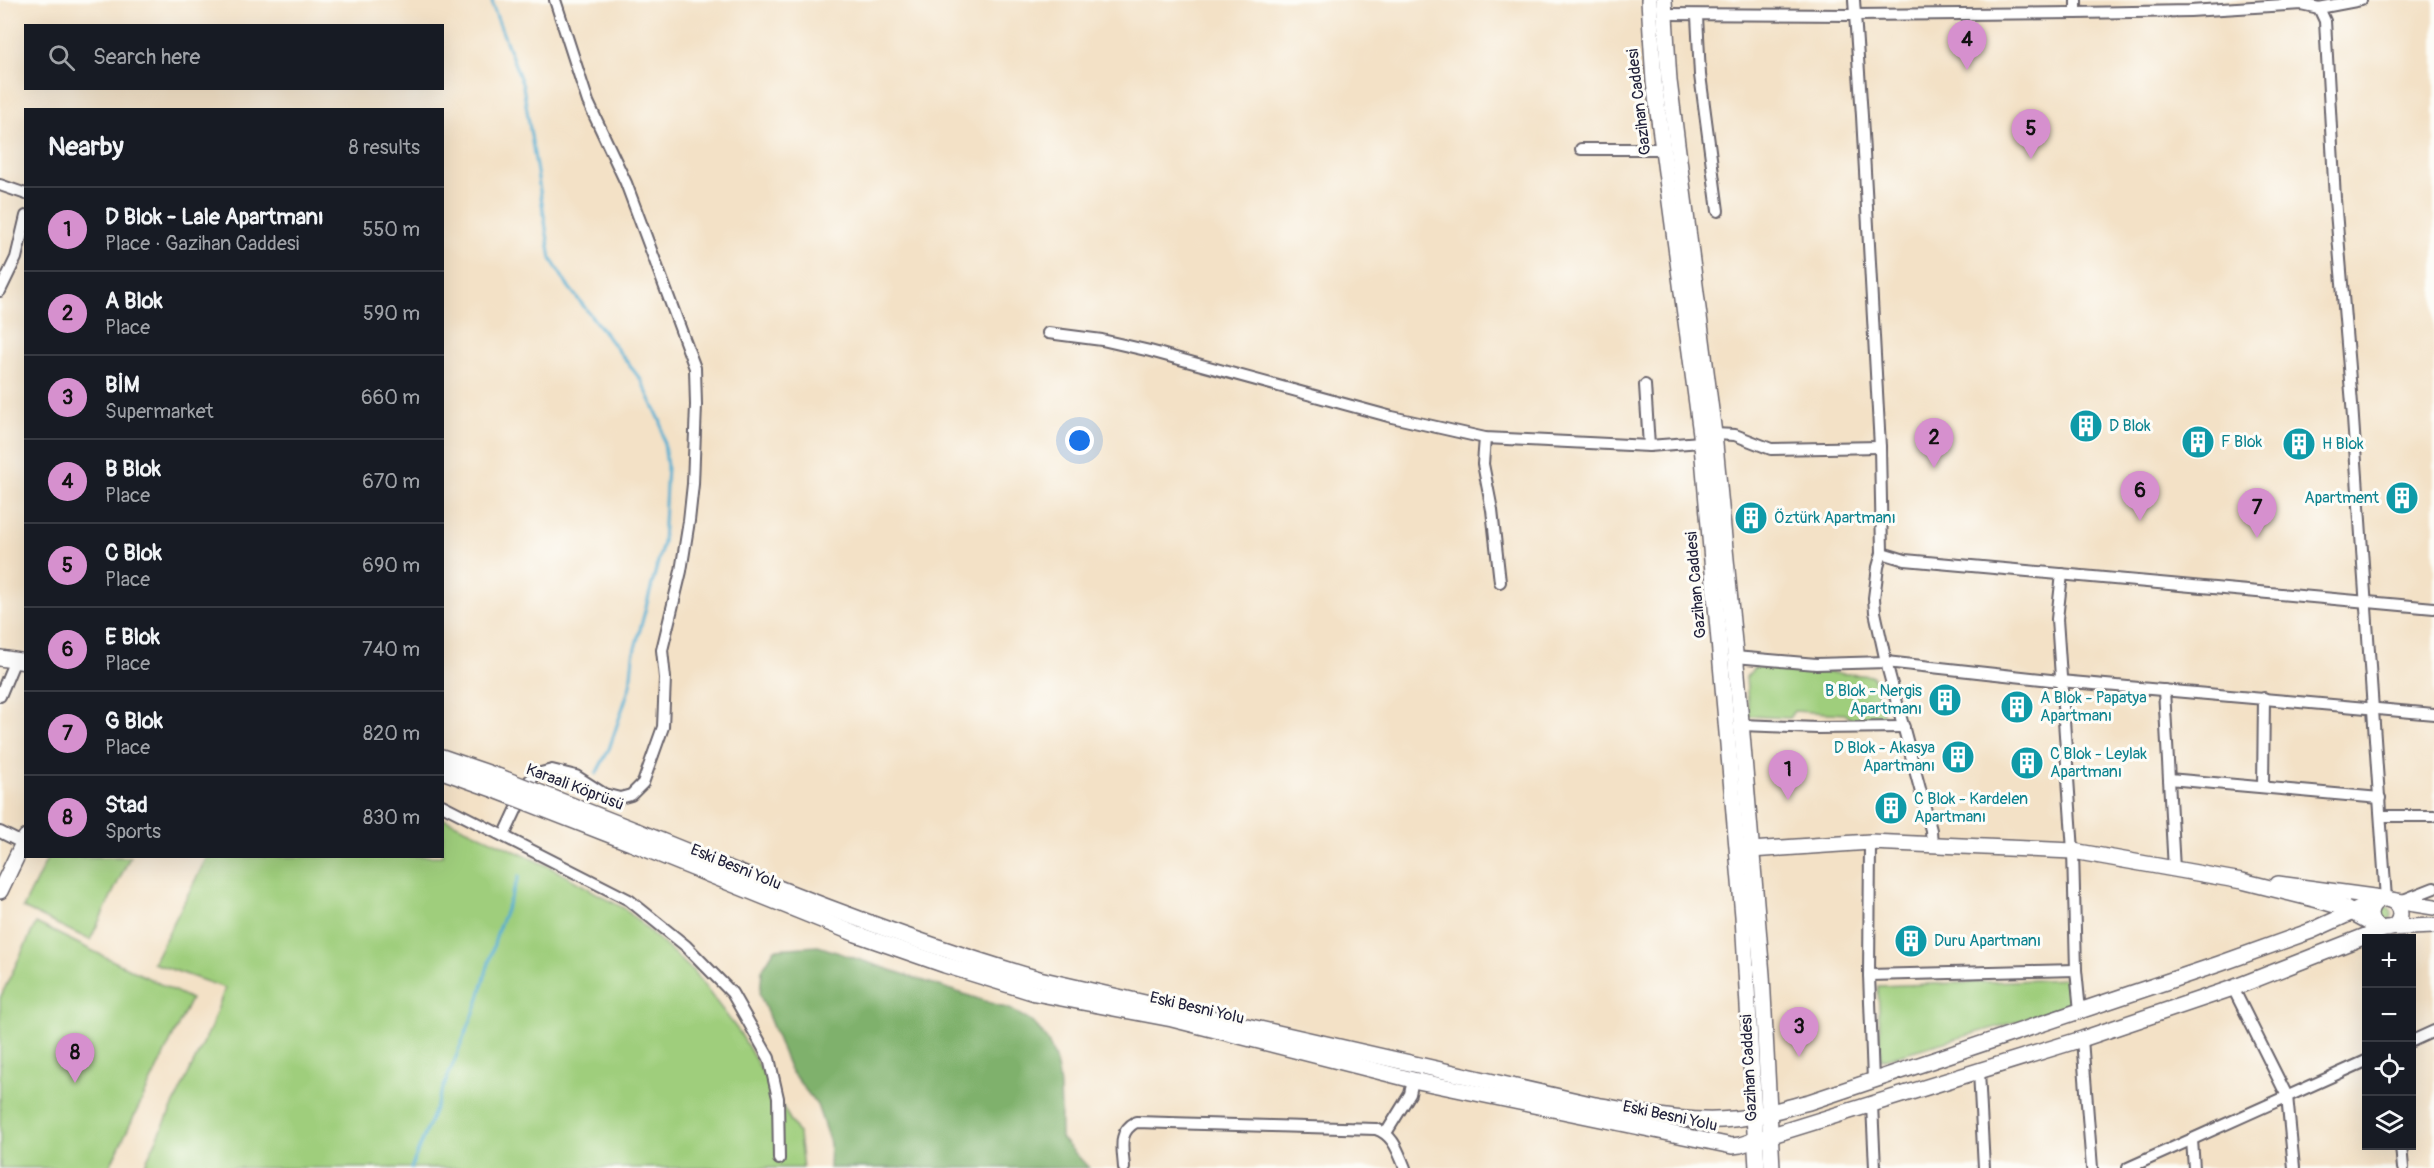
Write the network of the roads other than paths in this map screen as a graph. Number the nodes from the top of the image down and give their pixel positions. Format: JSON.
{"nodes":[{"id":1,"x":555,"y":0,"type":"edge"},
{"id":2,"x":1649,"y":0,"type":"edge"},
{"id":3,"x":1854,"y":0,"type":"edge"},
{"id":4,"x":2076,"y":0,"type":"edge"},
{"id":5,"x":2361,"y":0,"type":"edge"},
{"id":6,"x":2323,"y":4,"type":"edge"},
{"id":7,"x":1664,"y":7,"type":"edge"},
{"id":8,"x":2076,"y":13,"type":"junction"},
{"id":9,"x":1854,"y":15,"type":"junction"},
{"id":10,"x":1697,"y":16,"type":"junction"},
{"id":11,"x":1581,"y":149,"type":"dead end"},
{"id":12,"x":1663,"y":149,"type":"junction"},
{"id":13,"x":0,"y":185,"type":"edge"},
{"id":14,"x":24,"y":193,"type":"edge"},
{"id":15,"x":1718,"y":211,"type":"dead end"},
{"id":16,"x":23,"y":229,"type":"edge"},
{"id":17,"x":21,"y":259,"type":"edge"},
{"id":18,"x":0,"y":291,"type":"edge"},
{"id":19,"x":1048,"y":333,"type":"dead end"},
{"id":20,"x":1645,"y":385,"type":"dead end"},
{"id":21,"x":1485,"y":438,"type":"junction"},
{"id":22,"x":1708,"y":438,"type":"junction"},
{"id":23,"x":1649,"y":446,"type":"junction"},
{"id":24,"x":1880,"y":447,"type":"junction"},
{"id":25,"x":1882,"y":553,"type":"junction"},
{"id":26,"x":2062,"y":574,"type":"junction"},
{"id":27,"x":1500,"y":582,"type":"dead end"},
{"id":28,"x":2366,"y":602,"type":"junction"},
{"id":29,"x":2434,"y":608,"type":"edge"},
{"id":30,"x":0,"y":648,"type":"edge"},
{"id":31,"x":1735,"y":657,"type":"junction"},
{"id":32,"x":16,"y":658,"type":"edge"},
{"id":33,"x":1886,"y":662,"type":"junction"},
{"id":34,"x":2060,"y":681,"type":"junction"},
{"id":35,"x":2164,"y":690,"type":"junction"},
{"id":36,"x":0,"y":696,"type":"edge"},
{"id":37,"x":2264,"y":698,"type":"junction"},
{"id":38,"x":2374,"y":708,"type":"junction"},
{"id":39,"x":2434,"y":714,"type":"edge"},
{"id":40,"x":1741,"y":725,"type":"junction"},
{"id":41,"x":1904,"y":727,"type":"junction"},
{"id":42,"x":444,"y":758,"type":"edge"},
{"id":43,"x":444,"y":771,"type":"edge"},
{"id":44,"x":2169,"y":779,"type":"junction"},
{"id":45,"x":497,"y":784,"type":"junction"},
{"id":46,"x":2262,"y":787,"type":"junction"},
{"id":47,"x":2380,"y":798,"type":"junction"},
{"id":48,"x":444,"y":806,"type":"edge"},
{"id":49,"x":2381,"y":816,"type":"junction"},
{"id":50,"x":2434,"y":816,"type":"edge"},
{"id":51,"x":0,"y":832,"type":"edge"},
{"id":52,"x":504,"y":836,"type":"junction"},
{"id":53,"x":634,"y":837,"type":"junction"},
{"id":54,"x":24,"y":840,"type":"edge"},
{"id":55,"x":1870,"y":842,"type":"junction"},
{"id":56,"x":1932,"y":845,"type":"junction"},
{"id":57,"x":1751,"y":850,"type":"junction"},
{"id":58,"x":2073,"y":851,"type":"junction"},
{"id":59,"x":2174,"y":869,"type":"junction"},
{"id":60,"x":2242,"y":882,"type":"junction"},
{"id":61,"x":2434,"y":888,"type":"edge"},
{"id":62,"x":0,"y":891,"type":"edge"},
{"id":63,"x":2388,"y":900,"type":"junction"},
{"id":64,"x":2434,"y":907,"type":"edge"},
{"id":65,"x":2351,"y":912,"type":"junction"},
{"id":66,"x":2434,"y":926,"type":"edge"},
{"id":67,"x":2383,"y":931,"type":"edge"},
{"id":68,"x":2076,"y":970,"type":"junction"},
{"id":69,"x":1869,"y":975,"type":"junction"},
{"id":70,"x":2233,"y":988,"type":"junction"},
{"id":71,"x":2080,"y":1011,"type":"junction"},
{"id":72,"x":2434,"y":1031,"type":"edge"},
{"id":73,"x":2082,"y":1039,"type":"junction"},
{"id":74,"x":2416,"y":1039,"type":"edge"},
{"id":75,"x":2362,"y":1063,"type":"edge"},
{"id":76,"x":1979,"y":1071,"type":"junction"},
{"id":77,"x":1413,"y":1080,"type":"junction"},
{"id":78,"x":1873,"y":1080,"type":"junction"},
{"id":79,"x":2287,"y":1096,"type":"junction"},
{"id":80,"x":1872,"y":1105,"type":"junction"},
{"id":81,"x":1761,"y":1114,"type":"junction"},
{"id":82,"x":1386,"y":1133,"type":"junction"},
{"id":83,"x":1763,"y":1139,"type":"junction"},
{"id":84,"x":2192,"y":1140,"type":"junction"},
{"id":85,"x":1716,"y":1144,"type":"junction"},
{"id":86,"x":2401,"y":1150,"type":"edge"},
{"id":87,"x":779,"y":1159,"type":"dead end"},
{"id":88,"x":1125,"y":1168,"type":"edge"},
{"id":89,"x":1405,"y":1168,"type":"edge"},
{"id":90,"x":1762,"y":1168,"type":"edge"},
{"id":91,"x":1875,"y":1168,"type":"edge"},
{"id":92,"x":1984,"y":1168,"type":"edge"},
{"id":93,"x":2092,"y":1168,"type":"edge"},
{"id":94,"x":2128,"y":1168,"type":"edge"},
{"id":95,"x":2194,"y":1168,"type":"edge"},
{"id":96,"x":2294,"y":1168,"type":"edge"},
{"id":97,"x":2403,"y":1168,"type":"edge"}],
"edges":[{"from":1,"to":52,"type":"street"},
{"from":2,"to":12,"type":"main road","name":"Gazihan Caddesi"},
{"from":3,"to":9,"type":"street"},
{"from":4,"to":8,"type":"street"},
{"from":5,"to":6,"type":"street"},
{"from":6,"to":8,"type":"street"},
{"from":6,"to":28,"type":"street"},
{"from":7,"to":10,"type":"street"},
{"from":7,"to":22,"type":"main road","name":"Gazihan Caddesi"},
{"from":8,"to":9,"type":"street"},
{"from":9,"to":10,"type":"street"},
{"from":9,"to":24,"type":"street"},
{"from":10,"to":15,"type":"street"},
{"from":11,"to":12,"type":"street"},
{"from":12,"to":22,"type":"main road","name":"Gazihan Caddesi"},
{"from":13,"to":14,"type":"street"},
{"from":16,"to":17,"type":"street"},
{"from":17,"to":18,"type":"street"},
{"from":19,"to":21,"type":"street"},
{"from":20,"to":23,"type":"street"},
{"from":21,"to":23,"type":"street"},
{"from":21,"to":27,"type":"street"},
{"from":22,"to":23,"type":"street"},
{"from":22,"to":24,"type":"street"},
{"from":22,"to":31,"type":"main road","name":"Gazihan Caddesi"},
{"from":22,"to":81,"type":"main road","name":"Gazihan Caddesi"},
{"from":24,"to":25,"type":"street"},
{"from":25,"to":26,"type":"street"},
{"from":25,"to":33,"type":"street"},
{"from":26,"to":28,"type":"street"},
{"from":26,"to":34,"type":"street"},
{"from":28,"to":29,"type":"street"},
{"from":28,"to":38,"type":"street"},
{"from":30,"to":32,"type":"main road"},
{"from":31,"to":33,"type":"street"},
{"from":31,"to":40,"type":"main road","name":"Gazihan Caddesi"},
{"from":32,"to":36,"type":"street"},
{"from":33,"to":34,"type":"street"},
{"from":33,"to":41,"type":"street"},
{"from":34,"to":35,"type":"street"},
{"from":34,"to":58,"type":"street"},
{"from":35,"to":37,"type":"street"},
{"from":35,"to":44,"type":"street"},
{"from":37,"to":38,"type":"street"},
{"from":37,"to":46,"type":"street"},
{"from":38,"to":39,"type":"street"},
{"from":38,"to":47,"type":"street"},
{"from":40,"to":41,"type":"street"},
{"from":40,"to":57,"type":"main road","name":"Gazihan Caddesi"},
{"from":41,"to":56,"type":"street"},
{"from":42,"to":45,"type":"main road"},
{"from":43,"to":45,"type":"main road"},
{"from":44,"to":46,"type":"street"},
{"from":44,"to":59,"type":"street"},
{"from":45,"to":53,"type":"main road","name":"Karaali Köprüsü","bridge":true},
{"from":46,"to":47,"type":"street"},
{"from":47,"to":49,"type":"street"},
{"from":48,"to":52,"type":"street"},
{"from":49,"to":50,"type":"street"},
{"from":49,"to":63,"type":"street"},
{"from":51,"to":54,"type":"street"},
{"from":52,"to":87,"type":"street"},
{"from":53,"to":77,"type":"main road","name":"Eski Besni Yolu"},
{"from":53,"to":81,"type":"main road","name":"Eski Besni Yolu"},
{"from":54,"to":62,"type":"main road"},
{"from":55,"to":56,"type":"main road"},
{"from":55,"to":57,"type":"main road"},
{"from":55,"to":69,"type":"street"},
{"from":56,"to":58,"type":"main road"},
{"from":57,"to":81,"type":"main road","name":"Gazihan Caddesi"},
{"from":58,"to":59,"type":"main road"},
{"from":58,"to":68,"type":"street"},
{"from":59,"to":60,"type":"main road"},
{"from":60,"to":63,"type":"main road"},
{"from":60,"to":65,"type":"main road"},
{"from":61,"to":63,"type":"street"},
{"from":63,"to":64,"type":"main road"},
{"from":63,"to":65,"type":"main road","name":"Eski Besni Yolu"},
{"from":63,"to":67,"type":"main road"},
{"from":63,"to":67,"type":"main road"},
{"from":65,"to":67,"type":"main road"},
{"from":65,"to":71,"type":"main road","name":"Eski Besni Yolu"},
{"from":66,"to":67,"type":"main road"},
{"from":67,"to":70,"type":"main road","name":"Eski Besni Yolu"},
{"from":68,"to":69,"type":"street"},
{"from":68,"to":71,"type":"street"},
{"from":69,"to":78,"type":"street"},
{"from":70,"to":73,"type":"main road","name":"Eski Besni Yolu"},
{"from":70,"to":79,"type":"street"},
{"from":71,"to":73,"type":"main road"},
{"from":71,"to":78,"type":"main road","name":"Eski Besni Yolu"},
{"from":72,"to":74,"type":"street"},
{"from":73,"to":76,"type":"main road","name":"Eski Besni Yolu"},
{"from":73,"to":93,"type":"street"},
{"from":75,"to":79,"type":"street"},
{"from":76,"to":80,"type":"main road","name":"Eski Besni Yolu"},
{"from":76,"to":92,"type":"street"},
{"from":77,"to":82,"type":"street"},
{"from":77,"to":85,"type":"main road","name":"Eski Besni Yolu"},
{"from":78,"to":81,"type":"main road","name":"Eski Besni Yolu"},
{"from":79,"to":84,"type":"street"},
{"from":79,"to":96,"type":"street"},
{"from":80,"to":83,"type":"main road","name":"Eski Besni Yolu"},
{"from":80,"to":91,"type":"street"},
{"from":81,"to":83,"type":"main road","name":"Gazihan Caddesi"},
{"from":82,"to":88,"type":"street"},
{"from":82,"to":89,"type":"street"},
{"from":83,"to":85,"type":"main road","name":"Eski Besni Yolu"},
{"from":83,"to":90,"type":"main road","name":"Gazihan Caddesi"},
{"from":84,"to":94,"type":"street"},
{"from":84,"to":95,"type":"street"},
{"from":85,"to":90,"type":"main road"},
{"from":86,"to":97,"type":"street"}]}
